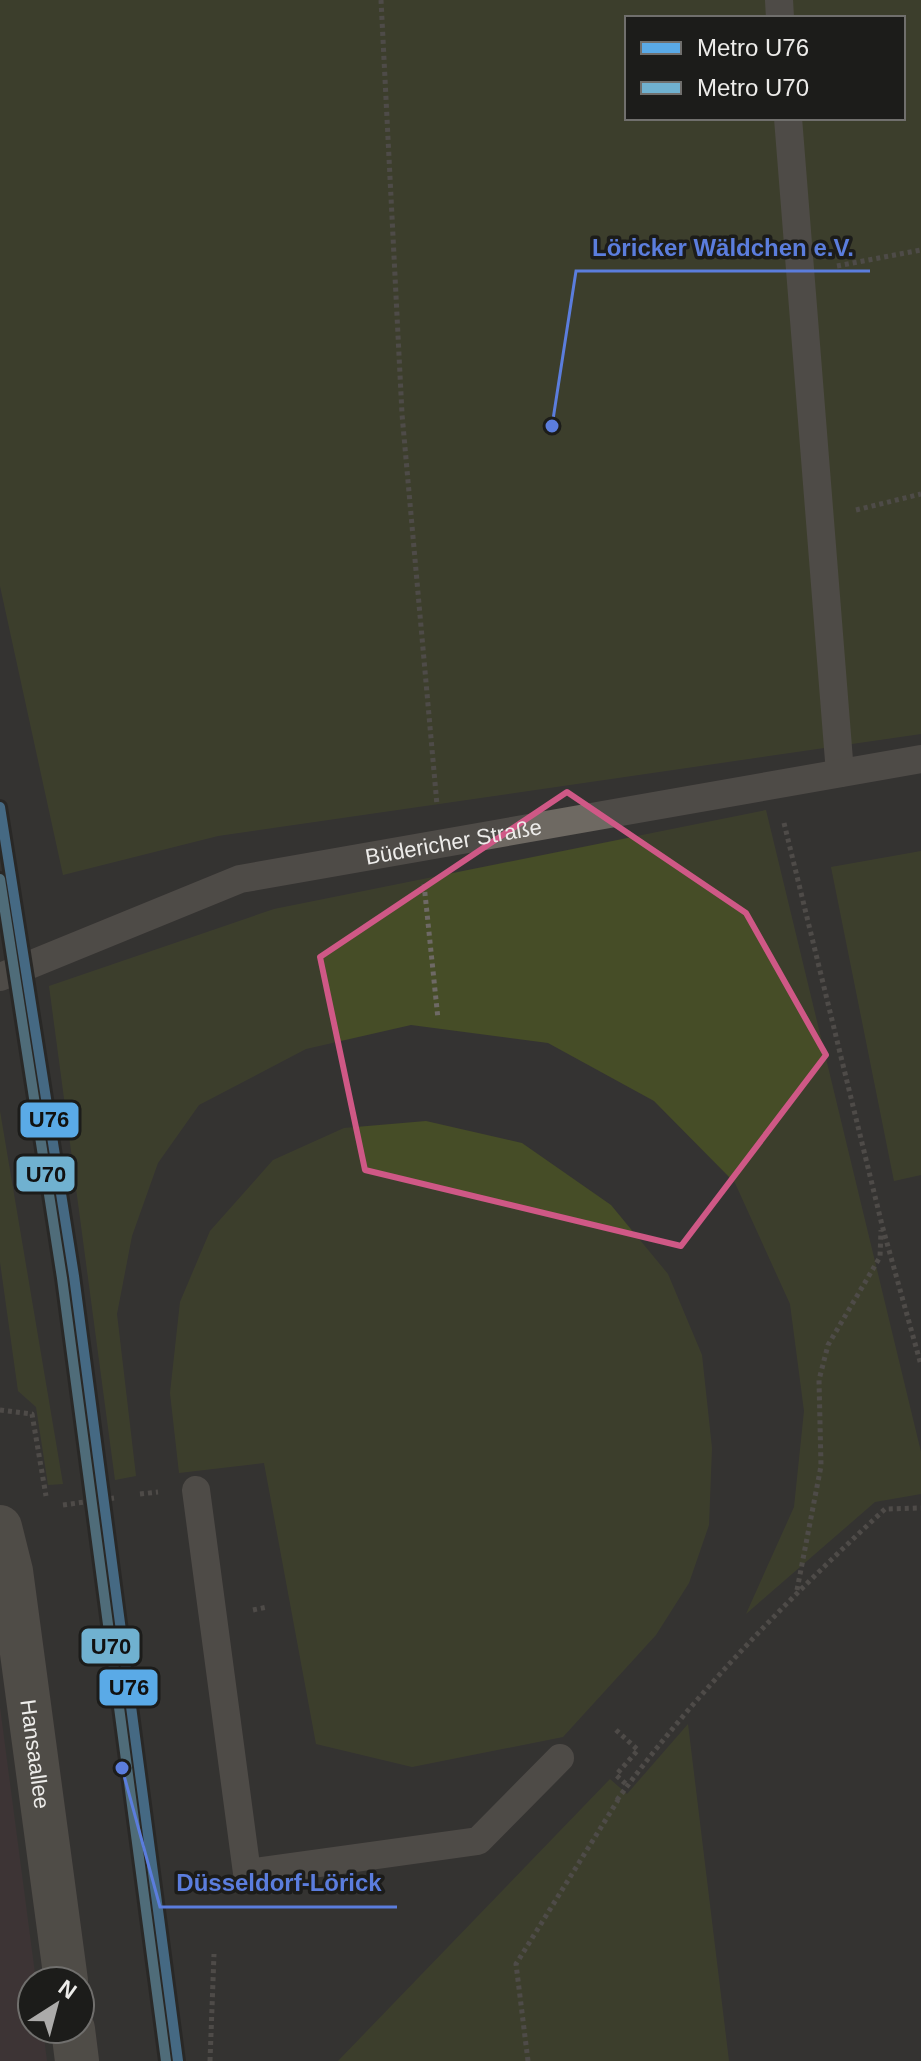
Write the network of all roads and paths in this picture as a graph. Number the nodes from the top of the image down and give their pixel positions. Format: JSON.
{"nodes":[{"id":1,"x":381,"y":0,"type":"edge"},
{"id":2,"x":788,"y":120,"type":"edge"},
{"id":3,"x":921,"y":250,"type":"edge"},
{"id":4,"x":800,"y":272,"type":"junction"},
{"id":5,"x":921,"y":494,"type":"edge"},
{"id":6,"x":819,"y":519,"type":"junction"},
{"id":7,"x":921,"y":759,"type":"edge"},
{"id":8,"x":840,"y":773,"type":"junction"},
{"id":9,"x":775,"y":785,"type":"junction"},
{"id":10,"x":430,"y":845,"type":"junction"},
{"id":11,"x":0,"y":977,"type":"edge"},
{"id":12,"x":438,"y":1019,"type":"dead end"},
{"id":13,"x":882,"y":1225,"type":"junction"},
{"id":14,"x":921,"y":1365,"type":"edge"},
{"id":15,"x":0,"y":1410,"type":"edge"},
{"id":16,"x":196,"y":1490,"type":"dead end"},
{"id":17,"x":159,"y":1492,"type":"dead end"},
{"id":18,"x":140,"y":1494,"type":"dead end"},
{"id":19,"x":46,"y":1496,"type":"dead end"},
{"id":20,"x":114,"y":1498,"type":"dead end"},
{"id":21,"x":63,"y":1505,"type":"dead end"},
{"id":22,"x":921,"y":1508,"type":"edge"},
{"id":23,"x":0,"y":1527,"type":"edge"},
{"id":24,"x":797,"y":1591,"type":"junction"},
{"id":25,"x":616,"y":1730,"type":"dead end"},
{"id":26,"x":560,"y":1758,"type":"dead end"},
{"id":27,"x":628,"y":1785,"type":"junction"},
{"id":28,"x":617,"y":1800,"type":"dead end"},
{"id":29,"x":214,"y":1954,"type":"dead end"},
{"id":30,"x":64,"y":1965,"type":"edge"},
{"id":31,"x":210,"y":2061,"type":"edge"},
{"id":32,"x":528,"y":2061,"type":"edge"}],
"edges":[{"from":1,"to":10,"type":"path"},
{"from":2,"to":4,"type":"lane"},
{"from":3,"to":4,"type":"path"},
{"from":4,"to":6,"type":"lane"},
{"from":5,"to":6,"type":"path"},
{"from":6,"to":8,"type":"lane"},
{"from":7,"to":8,"type":"lane","name":"Büdericher Straße"},
{"from":8,"to":9,"type":"lane","name":"Büdericher Straße"},
{"from":9,"to":10,"type":"lane","name":"Büdericher Straße"},
{"from":9,"to":13,"type":"path"},
{"from":10,"to":11,"type":"lane","name":"Büdericher Straße"},
{"from":10,"to":12,"type":"path"},
{"from":13,"to":14,"type":"path"},
{"from":13,"to":24,"type":"path"},
{"from":15,"to":19,"type":"path"},
{"from":16,"to":26,"type":"lane"},
{"from":17,"to":18,"type":"path"},
{"from":20,"to":21,"type":"path"},
{"from":22,"to":24,"type":"path"},
{"from":23,"to":30,"type":"street","name":"Hansaallee"},
{"from":24,"to":27,"type":"path"},
{"from":25,"to":27,"type":"path"},
{"from":27,"to":28,"type":"path"},
{"from":27,"to":32,"type":"path"},
{"from":29,"to":31,"type":"path"}]}
